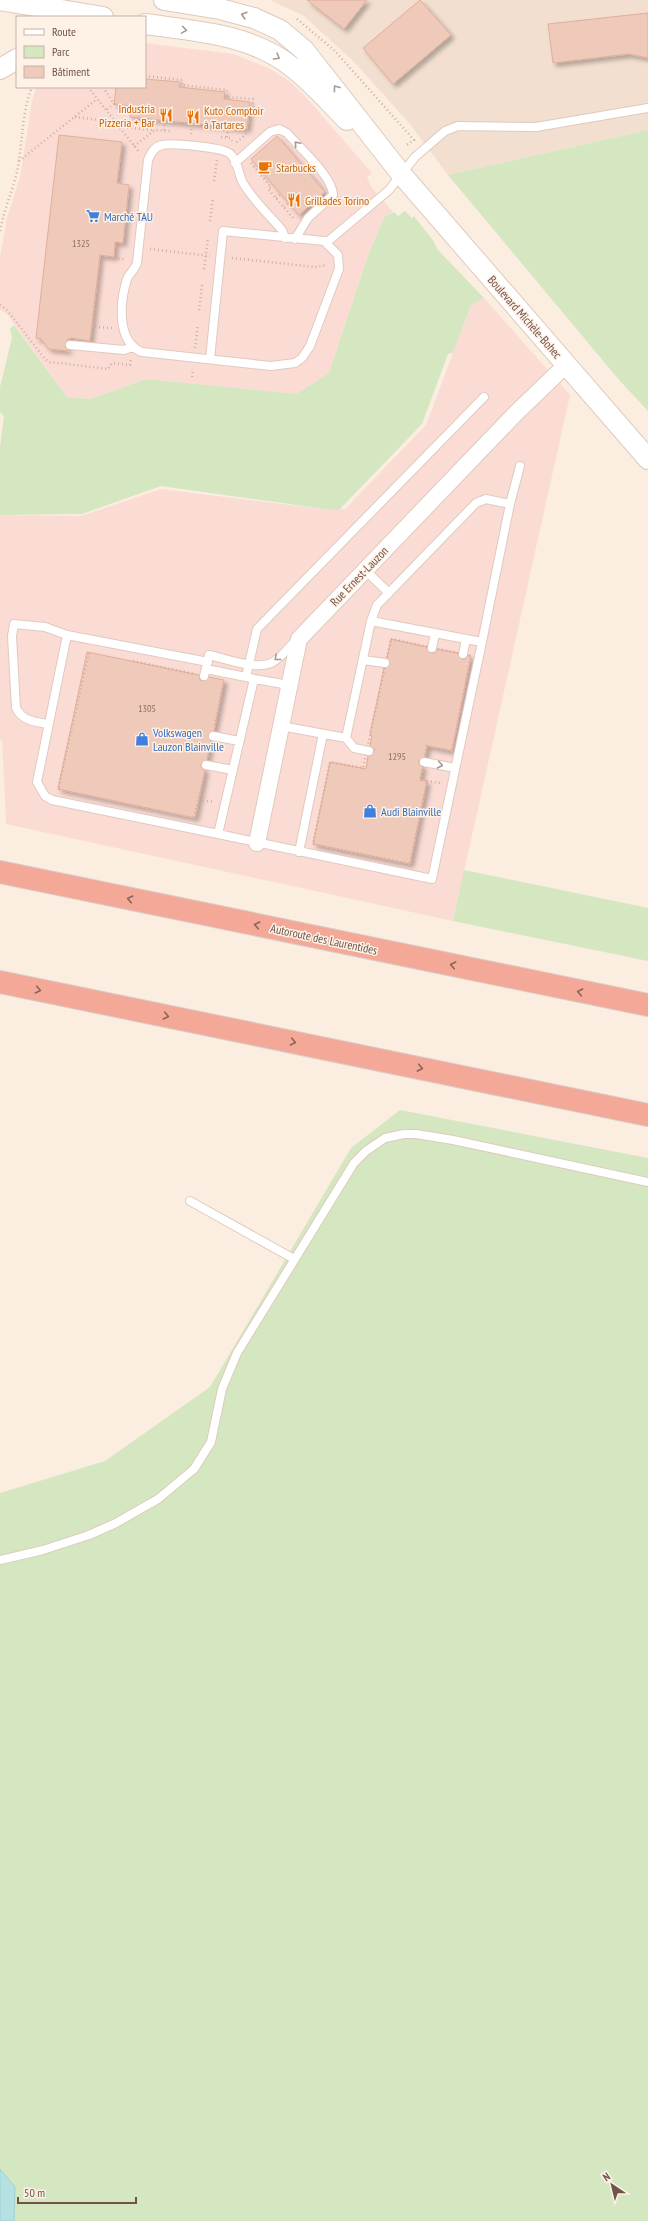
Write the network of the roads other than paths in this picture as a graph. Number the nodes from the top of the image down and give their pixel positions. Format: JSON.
{"nodes":[{"id":1,"x":0,"y":0,"type":"edge"},
{"id":2,"x":164,"y":0,"type":"edge"},
{"id":3,"x":97,"y":16,"type":"edge"},
{"id":4,"x":146,"y":24,"type":"edge"},
{"id":5,"x":16,"y":61,"type":"edge"},
{"id":6,"x":0,"y":69,"type":"edge"},
{"id":7,"x":648,"y":108,"type":"edge"},
{"id":8,"x":235,"y":163,"type":"junction"},
{"id":9,"x":402,"y":175,"type":"junction"},
{"id":10,"x":285,"y":238,"type":"junction"},
{"id":11,"x":295,"y":239,"type":"junction"},
{"id":12,"x":327,"y":242,"type":"junction"},
{"id":13,"x":70,"y":345,"type":"dead end"},
{"id":14,"x":132,"y":347,"type":"junction"},
{"id":15,"x":210,"y":359,"type":"junction"},
{"id":16,"x":566,"y":365,"type":"junction"},
{"id":17,"x":484,"y":397,"type":"dead end"},
{"id":18,"x":648,"y":459,"type":"edge"},
{"id":19,"x":520,"y":466,"type":"dead end"},
{"id":20,"x":510,"y":504,"type":"junction"},
{"id":21,"x":366,"y":570,"type":"junction"},
{"id":22,"x":389,"y":593,"type":"junction"},
{"id":23,"x":371,"y":621,"type":"junction"},
{"id":24,"x":305,"y":631,"type":"junction"},
{"id":25,"x":435,"y":633,"type":"junction"},
{"id":26,"x":67,"y":635,"type":"junction"},
{"id":27,"x":466,"y":639,"type":"junction"},
{"id":28,"x":482,"y":642,"type":"junction"},
{"id":29,"x":432,"y":648,"type":"road end"},
{"id":30,"x":463,"y":654,"type":"road end"},
{"id":31,"x":363,"y":660,"type":"junction"},
{"id":32,"x":386,"y":663,"type":"dead end"},
{"id":33,"x":249,"y":664,"type":"junction"},
{"id":34,"x":207,"y":666,"type":"junction"},
{"id":35,"x":250,"y":678,"type":"junction"},
{"id":36,"x":289,"y":685,"type":"junction"},
{"id":37,"x":48,"y":724,"type":"junction"},
{"id":38,"x":281,"y":726,"type":"junction"},
{"id":39,"x":323,"y":734,"type":"junction"},
{"id":40,"x":212,"y":736,"type":"road end"},
{"id":41,"x":346,"y":738,"type":"junction"},
{"id":42,"x":240,"y":741,"type":"junction"},
{"id":43,"x":369,"y":751,"type":"dead end"},
{"id":44,"x":424,"y":762,"type":"dead end"},
{"id":45,"x":206,"y":765,"type":"road end"},
{"id":46,"x":455,"y":768,"type":"junction"},
{"id":47,"x":233,"y":770,"type":"junction"},
{"id":48,"x":218,"y":834,"type":"junction"},
{"id":49,"x":257,"y":843,"type":"junction"},
{"id":50,"x":299,"y":852,"type":"junction"},
{"id":51,"x":0,"y":872,"type":"edge"},
{"id":52,"x":0,"y":982,"type":"edge"},
{"id":53,"x":648,"y":1005,"type":"edge"},
{"id":54,"x":648,"y":1115,"type":"edge"},
{"id":55,"x":648,"y":1182,"type":"edge"},
{"id":56,"x":190,"y":1201,"type":"dead end"},
{"id":57,"x":294,"y":1259,"type":"junction"},
{"id":58,"x":0,"y":1560,"type":"edge"}],
"edges":[{"from":1,"to":3,"type":"street"},
{"from":9,"to":2,"type":"street","name":"Boulevard Michèle-Bohec","one_way":true},
{"from":4,"to":9,"type":"street","name":"Boulevard Michèle-Bohec","one_way":true},
{"from":5,"to":6,"type":"street"},
{"from":7,"to":9,"type":"lane"},
{"from":8,"to":10,"type":"lane"},
{"from":11,"to":8,"type":"lane","one_way":true},
{"from":8,"to":14,"type":"lane"},
{"from":9,"to":12,"type":"lane"},
{"from":9,"to":16,"type":"street","name":"Boulevard Michèle-Bohec"},
{"from":10,"to":11,"type":"lane"},
{"from":10,"to":15,"type":"lane"},
{"from":11,"to":12,"type":"lane"},
{"from":12,"to":15,"type":"lane"},
{"from":13,"to":14,"type":"lane"},
{"from":14,"to":15,"type":"lane"},
{"from":16,"to":18,"type":"street","name":"Boulevard Michèle-Bohec"},
{"from":16,"to":21,"type":"street","name":"Rue Ernest-Lauzon"},
{"from":17,"to":33,"type":"lane"},
{"from":19,"to":20,"type":"lane"},
{"from":20,"to":22,"type":"lane"},
{"from":20,"to":28,"type":"lane"},
{"from":21,"to":22,"type":"lane"},
{"from":21,"to":24,"type":"street","name":"Rue Ernest-Lauzon"},
{"from":22,"to":23,"type":"lane"},
{"from":23,"to":25,"type":"lane"},
{"from":23,"to":31,"type":"lane"},
{"from":24,"to":33,"type":"lane","one_way":true},
{"from":24,"to":36,"type":"street","name":"Rue Ernest-Lauzon"},
{"from":25,"to":27,"type":"lane"},
{"from":25,"to":29,"type":"lane"},
{"from":26,"to":34,"type":"lane"},
{"from":26,"to":37,"type":"lane"},
{"from":26,"to":37,"type":"lane"},
{"from":27,"to":28,"type":"lane"},
{"from":27,"to":30,"type":"lane"},
{"from":28,"to":46,"type":"lane"},
{"from":31,"to":32,"type":"lane"},
{"from":31,"to":41,"type":"lane"},
{"from":33,"to":34,"type":"lane"},
{"from":33,"to":35,"type":"lane"},
{"from":34,"to":35,"type":"lane"},
{"from":35,"to":36,"type":"lane"},
{"from":35,"to":42,"type":"lane"},
{"from":36,"to":38,"type":"street","name":"Rue Ernest-Lauzon"},
{"from":37,"to":48,"type":"lane"},
{"from":38,"to":39,"type":"lane"},
{"from":38,"to":49,"type":"street","name":"Rue Ernest-Lauzon"},
{"from":39,"to":41,"type":"lane"},
{"from":39,"to":50,"type":"lane"},
{"from":40,"to":42,"type":"lane"},
{"from":41,"to":43,"type":"lane"},
{"from":42,"to":47,"type":"lane"},
{"from":44,"to":46,"type":"lane","one_way":true},
{"from":45,"to":47,"type":"lane"},
{"from":46,"to":50,"type":"lane"},
{"from":47,"to":48,"type":"lane"},
{"from":48,"to":49,"type":"lane"},
{"from":49,"to":50,"type":"lane"},
{"from":53,"to":51,"type":"highway","name":"Autoroute des Laurentides","one_way":true},
{"from":52,"to":54,"type":"highway","one_way":true},
{"from":55,"to":57,"type":"lane"},
{"from":56,"to":57,"type":"lane"},
{"from":57,"to":58,"type":"lane"}]}
